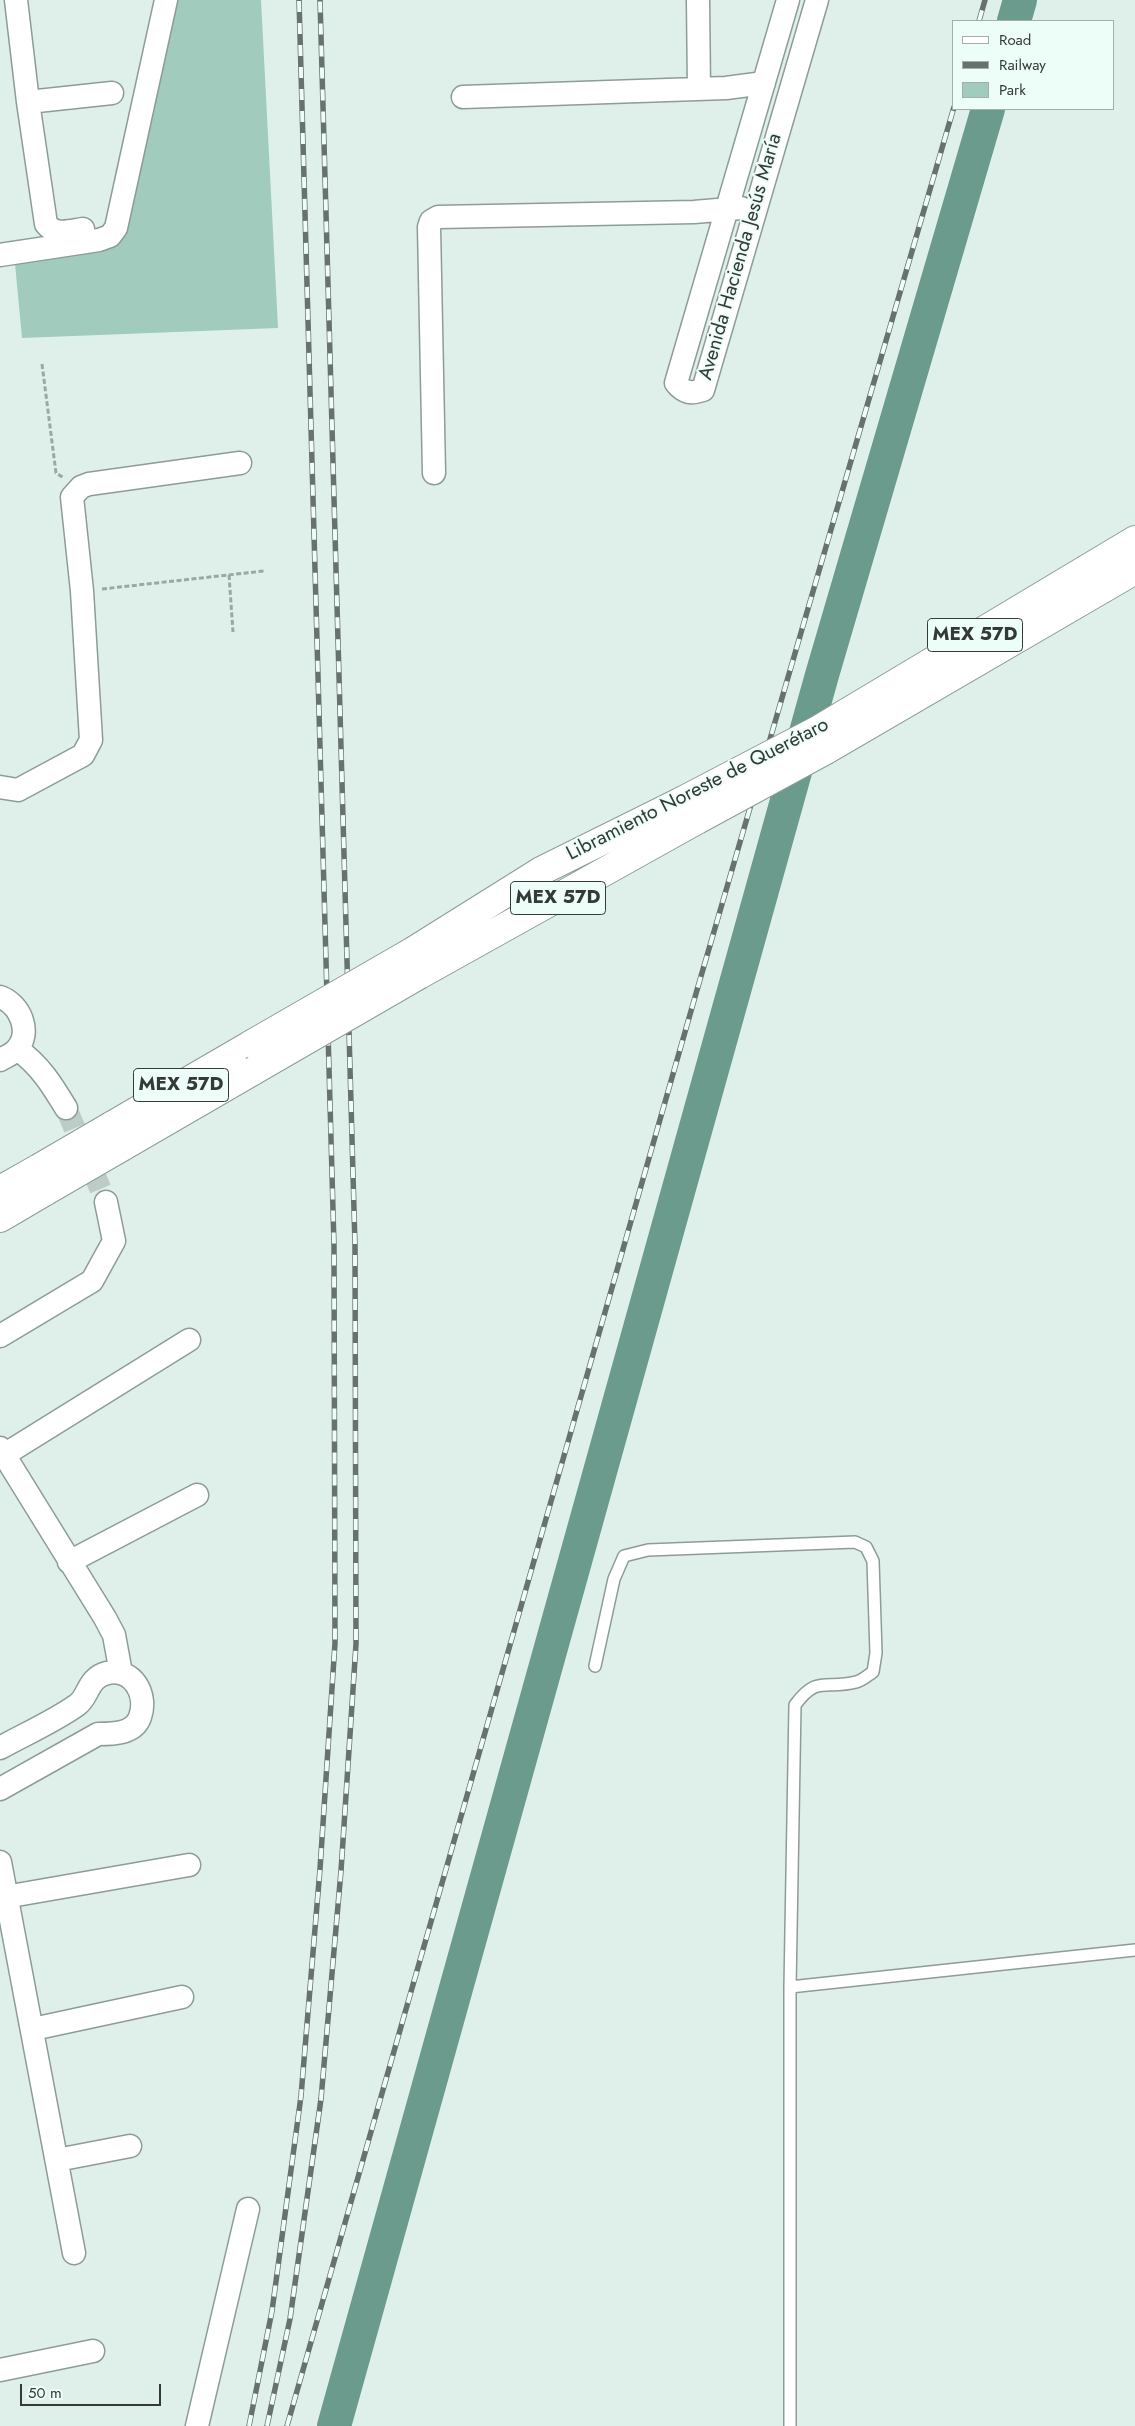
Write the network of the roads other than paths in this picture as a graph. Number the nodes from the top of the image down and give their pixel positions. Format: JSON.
{"nodes":[{"id":1,"x":16,"y":0,"type":"edge"},
{"id":2,"x":166,"y":0,"type":"edge"},
{"id":3,"x":698,"y":0,"type":"edge"},
{"id":4,"x":788,"y":0,"type":"edge"},
{"id":5,"x":817,"y":0,"type":"edge"},
{"id":6,"x":764,"y":83,"type":"junction"},
{"id":7,"x":699,"y":89,"type":"junction"},
{"id":8,"x":112,"y":93,"type":"dead end"},
{"id":9,"x":463,"y":97,"type":"dead end"},
{"id":10,"x":28,"y":102,"type":"junction"},
{"id":11,"x":728,"y":208,"type":"junction"},
{"id":12,"x":755,"y":208,"type":"junction"},
{"id":13,"x":88,"y":228,"type":"dead end"},
{"id":14,"x":0,"y":255,"type":"edge"},
{"id":15,"x":240,"y":463,"type":"dead end"},
{"id":16,"x":434,"y":473,"type":"dead end"},
{"id":17,"x":1135,"y":540,"type":"edge"},
{"id":18,"x":1135,"y":570,"type":"edge"},
{"id":19,"x":821,"y":740,"type":"junction"},
{"id":20,"x":0,"y":787,"type":"edge"},
{"id":21,"x":415,"y":964,"type":"junction"},
{"id":22,"x":0,"y":997,"type":"edge"},
{"id":23,"x":8,"y":1055,"type":"edge"},
{"id":24,"x":66,"y":1108,"type":"tunnel mouth"},
{"id":25,"x":116,"y":1136,"type":"junction"},
{"id":26,"x":42,"y":1179,"type":"junction"},
{"id":27,"x":0,"y":1190,"type":"edge"},
{"id":28,"x":106,"y":1202,"type":"tunnel mouth"},
{"id":29,"x":0,"y":1218,"type":"edge"},
{"id":30,"x":0,"y":1336,"type":"edge"},
{"id":31,"x":189,"y":1340,"type":"dead end"},
{"id":32,"x":2,"y":1452,"type":"edge"},
{"id":33,"x":197,"y":1496,"type":"dead end"},
{"id":34,"x":69,"y":1562,"type":"junction"},
{"id":35,"x":595,"y":1666,"type":"dead end"},
{"id":36,"x":121,"y":1673,"type":"junction"},
{"id":37,"x":79,"y":1704,"type":"junction"},
{"id":38,"x":98,"y":1734,"type":"junction"},
{"id":39,"x":0,"y":1748,"type":"edge"},
{"id":40,"x":0,"y":1789,"type":"edge"},
{"id":41,"x":0,"y":1862,"type":"edge"},
{"id":42,"x":189,"y":1865,"type":"dead end"},
{"id":43,"x":5,"y":1898,"type":"junction"},
{"id":44,"x":1135,"y":1950,"type":"edge"},
{"id":45,"x":790,"y":1987,"type":"junction"},
{"id":46,"x":182,"y":1997,"type":"dead end"},
{"id":47,"x":33,"y":2029,"type":"junction"},
{"id":48,"x":130,"y":2146,"type":"dead end"},
{"id":49,"x":57,"y":2160,"type":"junction"},
{"id":50,"x":248,"y":2209,"type":"dead end"},
{"id":51,"x":74,"y":2253,"type":"dead end"},
{"id":52,"x":93,"y":2351,"type":"dead end"},
{"id":53,"x":0,"y":2370,"type":"edge"},
{"id":54,"x":197,"y":2426,"type":"edge"},
{"id":55,"x":790,"y":2426,"type":"edge"}],
"edges":[{"from":1,"to":10,"type":"street"},
{"from":2,"to":14,"type":"street"},
{"from":3,"to":7,"type":"street"},
{"from":4,"to":6,"type":"street","name":"Avenida Hacienda Jesús María"},
{"from":5,"to":12,"type":"street","name":"Avenida Hacienda Jesús María"},
{"from":6,"to":7,"type":"street"},
{"from":6,"to":11,"type":"street","name":"Avenida Hacienda Jesús María"},
{"from":7,"to":9,"type":"street"},
{"from":8,"to":10,"type":"street"},
{"from":10,"to":13,"type":"street"},
{"from":11,"to":12,"type":"street"},
{"from":11,"to":12,"type":"street","name":"Avenida Hacienda Jesús María"},
{"from":11,"to":16,"type":"street"},
{"from":15,"to":20,"type":"street"},
{"from":17,"to":19,"type":"highway","name":"Libramiento Noreste de Querétaro","number":"MEX 57D"},
{"from":18,"to":19,"type":"highway","name":"Libramiento Noreste de Querétaro","number":"MEX 57D"},
{"from":19,"to":21,"type":"highway","name":"Libramiento Noreste de Querétaro","number":"MEX 57D","bridge":true},
{"from":21,"to":25,"type":"highway","name":"Libramiento Noreste de Querétaro","number":"MEX 57D","bridge":true},
{"from":21,"to":25,"type":"highway","name":"Libramiento Noreste de Querétaro","number":"MEX 57D","bridge":true},
{"from":22,"to":23,"type":"street"},
{"from":23,"to":24,"type":"street"},
{"from":25,"to":26,"type":"highway","name":"Libramiento Noreste de Querétaro","number":"MEX 57D","bridge":true},
{"from":26,"to":27,"type":"highway","name":"Libramiento Noreste de Querétaro","number":"MEX 57D"},
{"from":26,"to":29,"type":"highway","name":"Libramiento Noreste de Querétaro","number":"MEX 57D"},
{"from":28,"to":30,"type":"street"},
{"from":31,"to":32,"type":"street"},
{"from":32,"to":34,"type":"street"},
{"from":33,"to":34,"type":"street"},
{"from":34,"to":36,"type":"street"},
{"from":35,"to":45,"type":"lane"},
{"from":36,"to":37,"type":"street"},
{"from":36,"to":38,"type":"street"},
{"from":37,"to":38,"type":"street"},
{"from":37,"to":39,"type":"street"},
{"from":38,"to":40,"type":"street"},
{"from":41,"to":43,"type":"street"},
{"from":42,"to":43,"type":"street"},
{"from":43,"to":47,"type":"street"},
{"from":44,"to":45,"type":"lane"},
{"from":45,"to":55,"type":"lane"},
{"from":46,"to":47,"type":"street"},
{"from":47,"to":49,"type":"street"},
{"from":48,"to":49,"type":"street"},
{"from":49,"to":51,"type":"street"},
{"from":50,"to":54,"type":"street"},
{"from":52,"to":53,"type":"street"}]}
